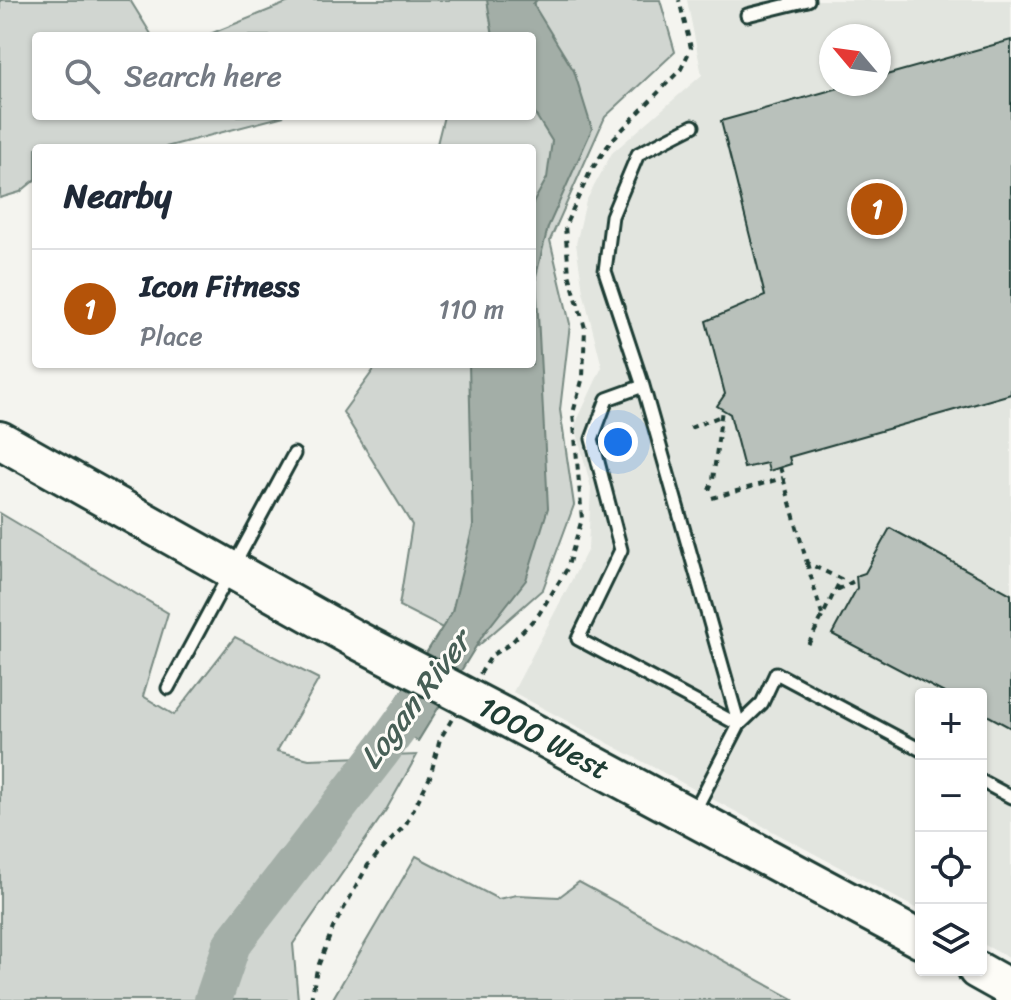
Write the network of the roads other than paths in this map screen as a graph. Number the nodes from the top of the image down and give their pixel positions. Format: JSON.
{"nodes":[{"id":1,"x":808,"y":0,"type":"edge"},
{"id":2,"x":747,"y":15,"type":"dead end"},
{"id":3,"x":693,"y":126,"type":"dead end"},
{"id":4,"x":643,"y":386,"type":"junction"},
{"id":5,"x":0,"y":440,"type":"edge"},
{"id":6,"x":294,"y":454,"type":"dead end"},
{"id":7,"x":232,"y":570,"type":"junction"},
{"id":8,"x":168,"y":688,"type":"dead end"},
{"id":9,"x":739,"y":725,"type":"junction"},
{"id":10,"x":915,"y":747,"type":"edge"},
{"id":11,"x":987,"y":784,"type":"edge"},
{"id":12,"x":1011,"y":797,"type":"edge"},
{"id":13,"x":691,"y":816,"type":"junction"},
{"id":14,"x":915,"y":937,"type":"edge"},
{"id":15,"x":987,"y":976,"type":"edge"},
{"id":16,"x":1011,"y":989,"type":"edge"}],
"edges":[{"from":1,"to":2,"type":"lane"},
{"from":3,"to":4,"type":"lane"},
{"from":4,"to":9,"type":"lane"},
{"from":4,"to":9,"type":"lane"},
{"from":5,"to":7,"type":"main road","name":"1000 West"},
{"from":6,"to":7,"type":"lane"},
{"from":7,"to":8,"type":"lane"},
{"from":7,"to":13,"type":"main road","name":"1000 West","bridge":true},
{"from":9,"to":10,"type":"lane"},
{"from":9,"to":13,"type":"lane"},
{"from":11,"to":12,"type":"lane"},
{"from":13,"to":14,"type":"main road","name":"1000 West"},
{"from":15,"to":16,"type":"main road"}]}
